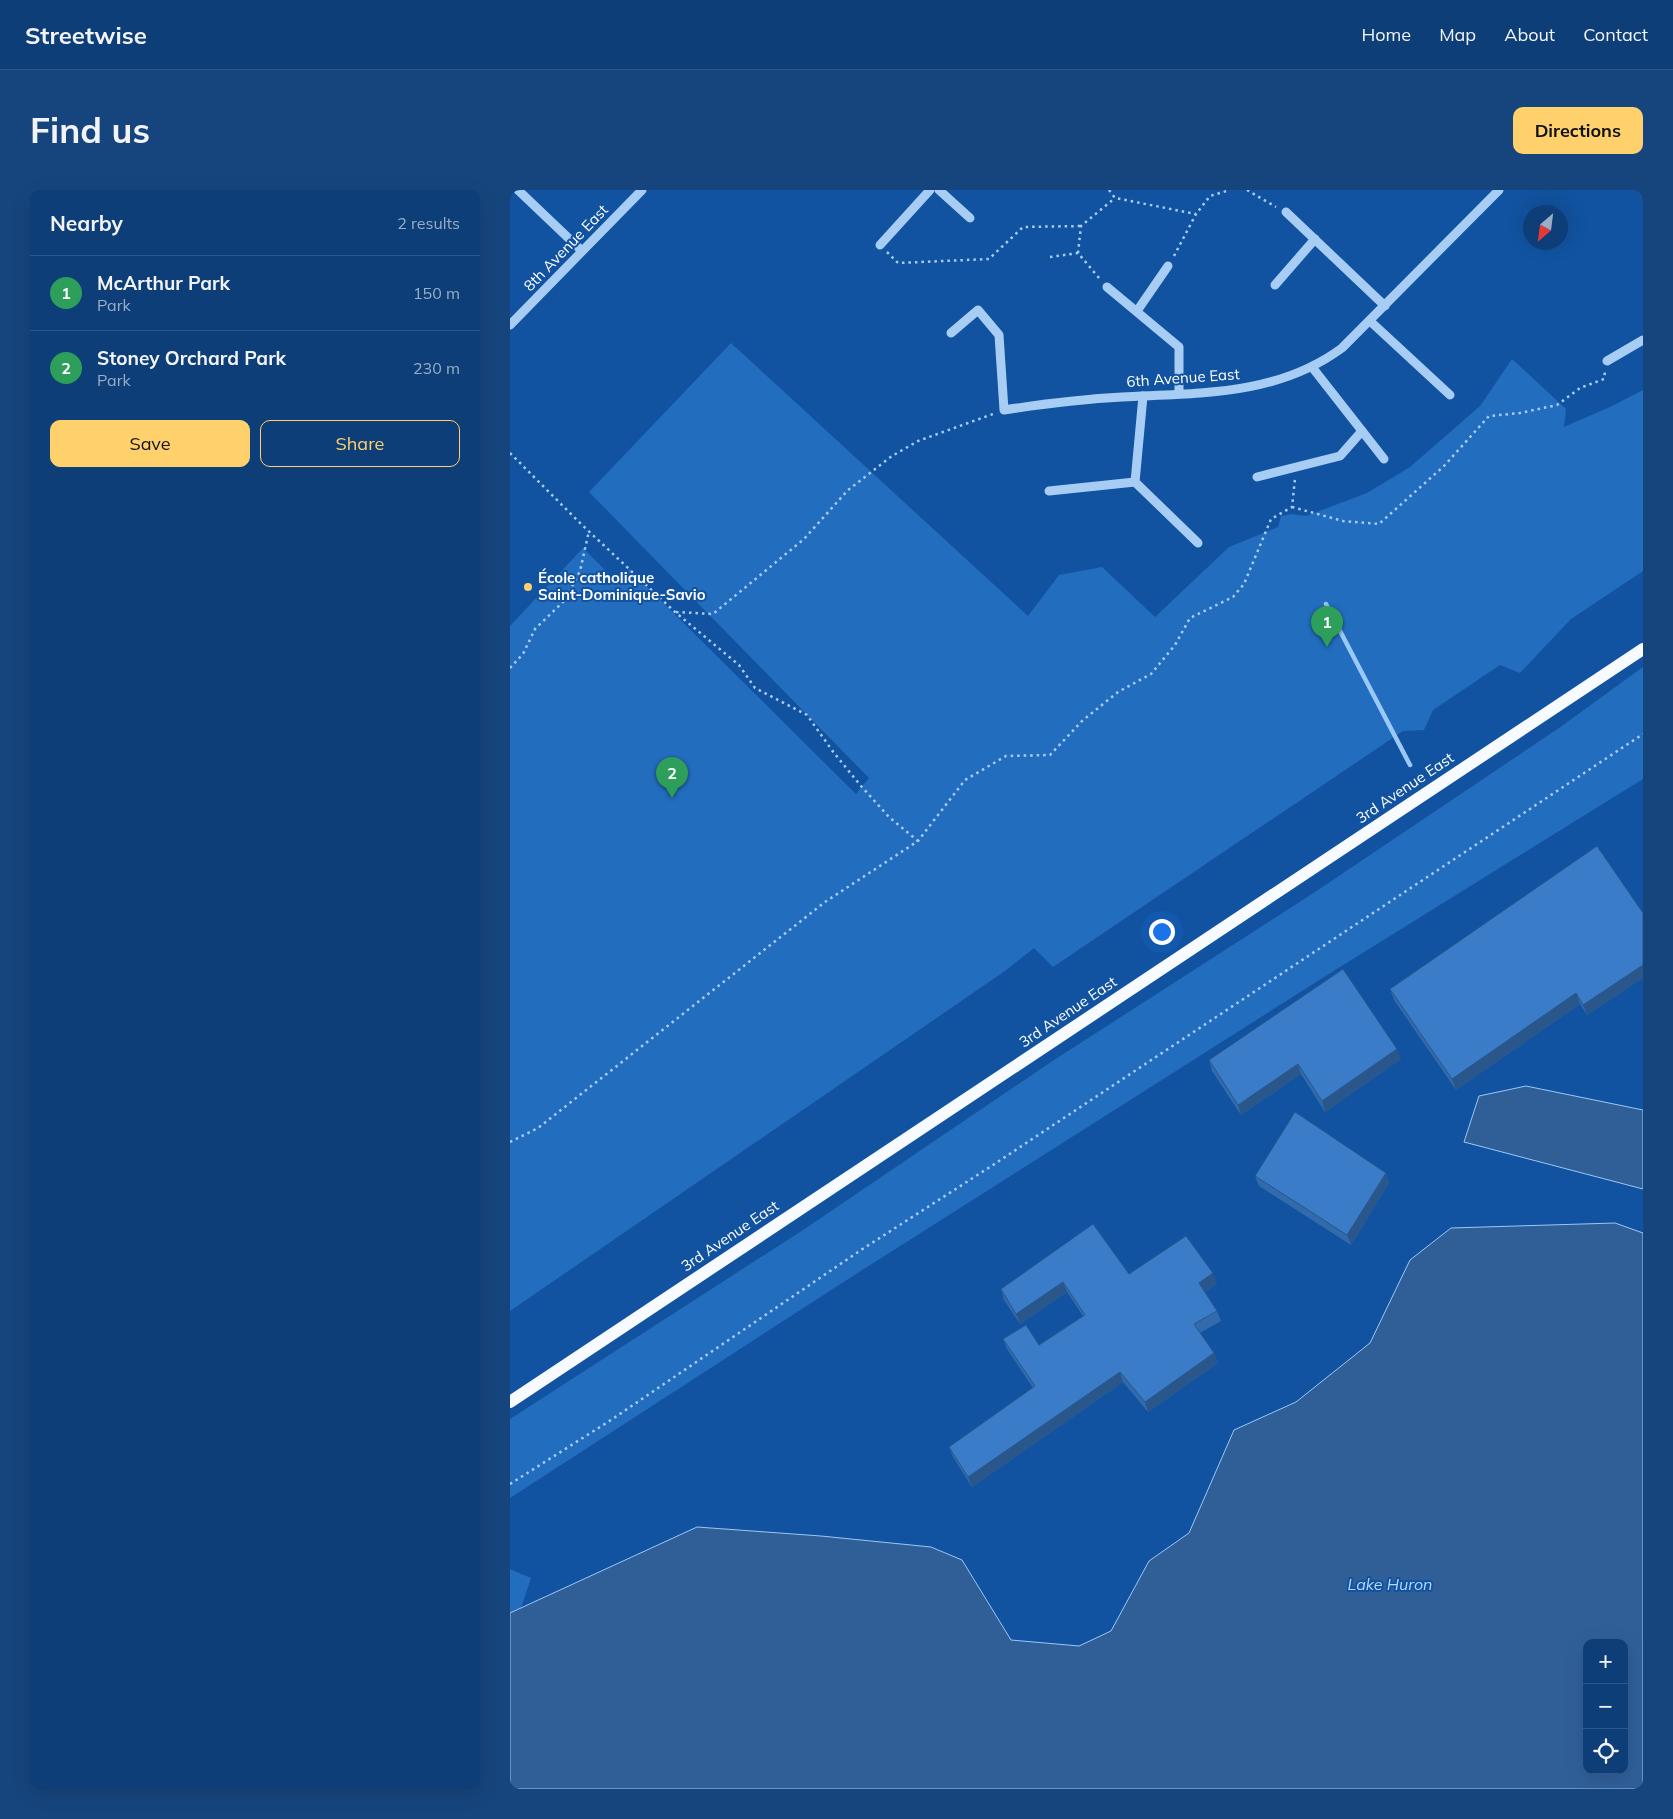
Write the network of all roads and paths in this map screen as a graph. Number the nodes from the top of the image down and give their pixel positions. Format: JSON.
{"nodes":[{"id":1,"x":518,"y":190,"type":"edge"},
{"id":2,"x":642,"y":190,"type":"edge"},
{"id":3,"x":930,"y":190,"type":"edge"},
{"id":4,"x":939,"y":190,"type":"edge"},
{"id":5,"x":1109,"y":190,"type":"edge"},
{"id":6,"x":1230,"y":190,"type":"edge"},
{"id":7,"x":1247,"y":190,"type":"edge"},
{"id":8,"x":1499,"y":190,"type":"edge"},
{"id":9,"x":1115,"y":198,"type":"junction"},
{"id":10,"x":1286,"y":212,"type":"joint"},
{"id":11,"x":1196,"y":214,"type":"junction"},
{"id":12,"x":970,"y":218,"type":"dead end"},
{"id":13,"x":1081,"y":226,"type":"junction"},
{"id":14,"x":1315,"y":239,"type":"junction"},
{"id":15,"x":880,"y":245,"type":"joint"},
{"id":16,"x":582,"y":252,"type":"junction"},
{"id":17,"x":1078,"y":253,"type":"junction"},
{"id":18,"x":1050,"y":257,"type":"dead end"},
{"id":19,"x":1168,"y":266,"type":"joint"},
{"id":20,"x":1275,"y":285,"type":"dead end"},
{"id":21,"x":1107,"y":287,"type":"joint"},
{"id":22,"x":1385,"y":306,"type":"junction"},
{"id":23,"x":1137,"y":312,"type":"junction"},
{"id":24,"x":1370,"y":321,"type":"junction"},
{"id":25,"x":510,"y":326,"type":"edge"},
{"id":26,"x":951,"y":333,"type":"dead end"},
{"id":27,"x":1643,"y":340,"type":"edge"},
{"id":28,"x":1607,"y":361,"type":"joint"},
{"id":29,"x":1312,"y":368,"type":"junction"},
{"id":30,"x":1179,"y":394,"type":"junction"},
{"id":31,"x":1450,"y":395,"type":"dead end"},
{"id":32,"x":1143,"y":396,"type":"junction"},
{"id":33,"x":1004,"y":410,"type":"junction"},
{"id":34,"x":1362,"y":431,"type":"junction"},
{"id":35,"x":510,"y":453,"type":"edge"},
{"id":36,"x":1384,"y":459,"type":"dead end"},
{"id":37,"x":1295,"y":468,"type":"junction"},
{"id":38,"x":1257,"y":477,"type":"dead end"},
{"id":39,"x":1135,"y":482,"type":"junction"},
{"id":40,"x":1049,"y":491,"type":"dead end"},
{"id":41,"x":1292,"y":507,"type":"junction"},
{"id":42,"x":589,"y":531,"type":"junction"},
{"id":43,"x":1198,"y":543,"type":"dead end"},
{"id":44,"x":674,"y":612,"type":"junction"},
{"id":45,"x":1643,"y":649,"type":"edge"},
{"id":46,"x":510,"y":668,"type":"edge"},
{"id":47,"x":1643,"y":734,"type":"edge"},
{"id":48,"x":918,"y":841,"type":"junction"},
{"id":49,"x":510,"y":1142,"type":"edge"},
{"id":50,"x":510,"y":1402,"type":"edge"},
{"id":51,"x":510,"y":1484,"type":"edge"}],
"edges":[{"from":1,"to":16,"type":"street"},
{"from":2,"to":16,"type":"street","name":"8th Avenue East"},
{"from":3,"to":15,"type":"street"},
{"from":4,"to":12,"type":"street"},
{"from":5,"to":9,"type":"path"},
{"from":6,"to":11,"type":"path"},
{"from":7,"to":10,"type":"path"},
{"from":8,"to":22,"type":"street","name":"6th Avenue East"},
{"from":9,"to":11,"type":"path"},
{"from":9,"to":13,"type":"path"},
{"from":10,"to":14,"type":"street"},
{"from":11,"to":19,"type":"path"},
{"from":13,"to":15,"type":"path"},
{"from":13,"to":17,"type":"path"},
{"from":14,"to":20,"type":"street"},
{"from":14,"to":22,"type":"street"},
{"from":16,"to":25,"type":"street","name":"8th Avenue East"},
{"from":17,"to":18,"type":"path"},
{"from":17,"to":21,"type":"path"},
{"from":19,"to":23,"type":"street"},
{"from":21,"to":23,"type":"street"},
{"from":22,"to":24,"type":"street","name":"6th Avenue East"},
{"from":23,"to":30,"type":"street"},
{"from":24,"to":29,"type":"street","name":"6th Avenue East"},
{"from":24,"to":31,"type":"street"},
{"from":26,"to":33,"type":"street"},
{"from":27,"to":28,"type":"street"},
{"from":28,"to":41,"type":"path"},
{"from":29,"to":30,"type":"street","name":"6th Avenue East"},
{"from":29,"to":34,"type":"street"},
{"from":30,"to":32,"type":"street","name":"6th Avenue East"},
{"from":32,"to":33,"type":"street","name":"6th Avenue East"},
{"from":32,"to":39,"type":"street"},
{"from":33,"to":44,"type":"path"},
{"from":34,"to":36,"type":"street"},
{"from":34,"to":37,"type":"street"},
{"from":35,"to":42,"type":"path"},
{"from":37,"to":38,"type":"street"},
{"from":37,"to":41,"type":"path"},
{"from":39,"to":40,"type":"street"},
{"from":39,"to":43,"type":"street"},
{"from":41,"to":48,"type":"path"},
{"from":42,"to":44,"type":"path"},
{"from":42,"to":46,"type":"path"},
{"from":44,"to":48,"type":"path"},
{"from":45,"to":50,"type":"main road","name":"3rd Avenue East"},
{"from":47,"to":51,"type":"path"},
{"from":48,"to":49,"type":"path"}]}
